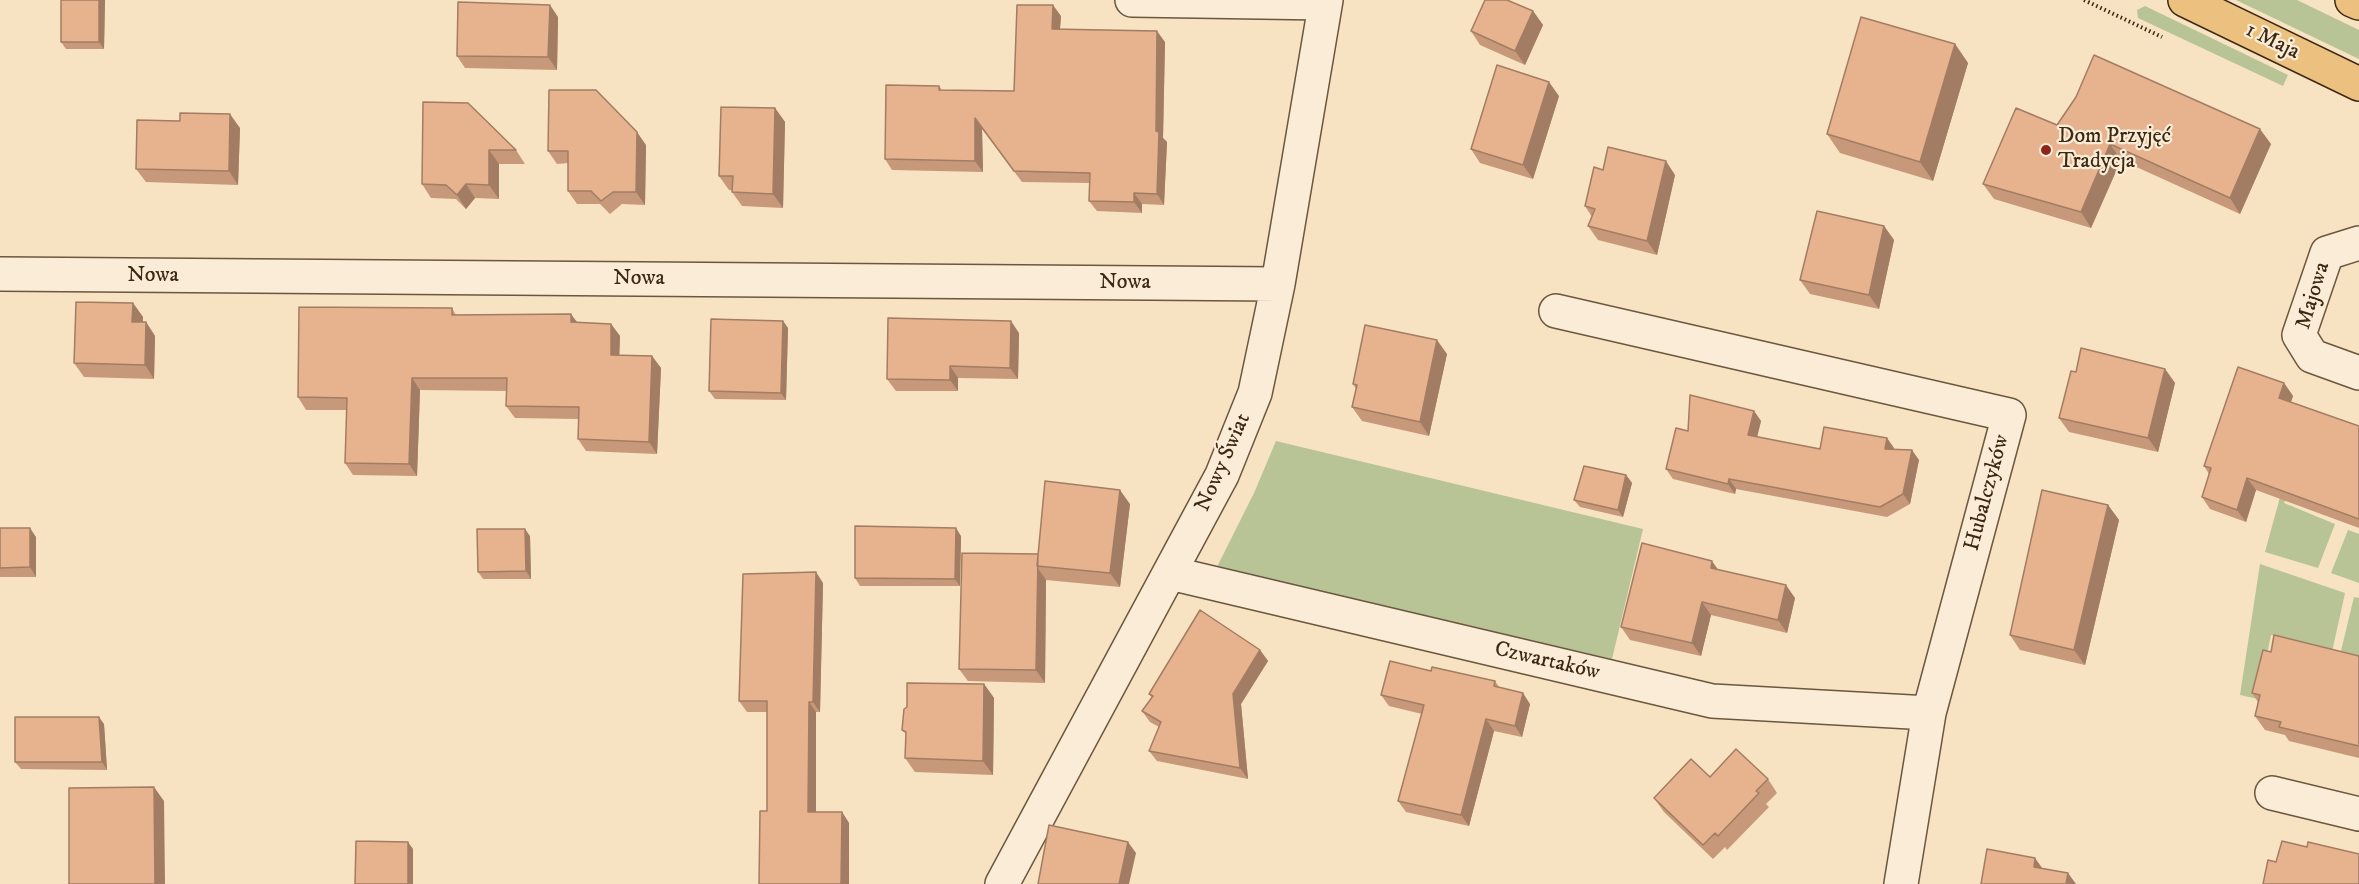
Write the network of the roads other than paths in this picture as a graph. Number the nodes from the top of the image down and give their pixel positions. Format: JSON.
{"nodes":[{"id":1,"x":1132,"y":0,"type":"edge"},
{"id":2,"x":2185,"y":0,"type":"edge"},
{"id":3,"x":2352,"y":0,"type":"edge"},
{"id":4,"x":1325,"y":1,"type":"edge"},
{"id":5,"x":2359,"y":3,"type":"edge"},
{"id":6,"x":2359,"y":84,"type":"edge"},
{"id":7,"x":2359,"y":243,"type":"edge"},
{"id":8,"x":0,"y":274,"type":"edge"},
{"id":9,"x":1278,"y":284,"type":"junction"},
{"id":10,"x":1556,"y":311,"type":"dead end"},
{"id":11,"x":2359,"y":374,"type":"edge"},
{"id":12,"x":1170,"y":573,"type":"junction"},
{"id":13,"x":1929,"y":713,"type":"junction"},
{"id":14,"x":2271,"y":793,"type":"dead end"},
{"id":15,"x":2359,"y":814,"type":"edge"},
{"id":16,"x":1002,"y":884,"type":"edge"},
{"id":17,"x":1901,"y":884,"type":"edge"}],
"edges":[{"from":1,"to":4,"type":"street"},
{"from":2,"to":6,"type":"main road","name":"1 Maja"},
{"from":3,"to":5,"type":"main road"},
{"from":4,"to":9,"type":"street","name":"Nowy Świat"},
{"from":7,"to":11,"type":"street","name":"Majowa"},
{"from":8,"to":9,"type":"street","name":"Nowa"},
{"from":9,"to":12,"type":"street","name":"Nowy Świat"},
{"from":10,"to":13,"type":"street","name":"Hubalczyków"},
{"from":12,"to":13,"type":"street","name":"Czwartaków"},
{"from":12,"to":16,"type":"street","name":"Nowy Świat"},
{"from":13,"to":17,"type":"street","name":"Hubalczyków"},
{"from":14,"to":15,"type":"street"}]}
